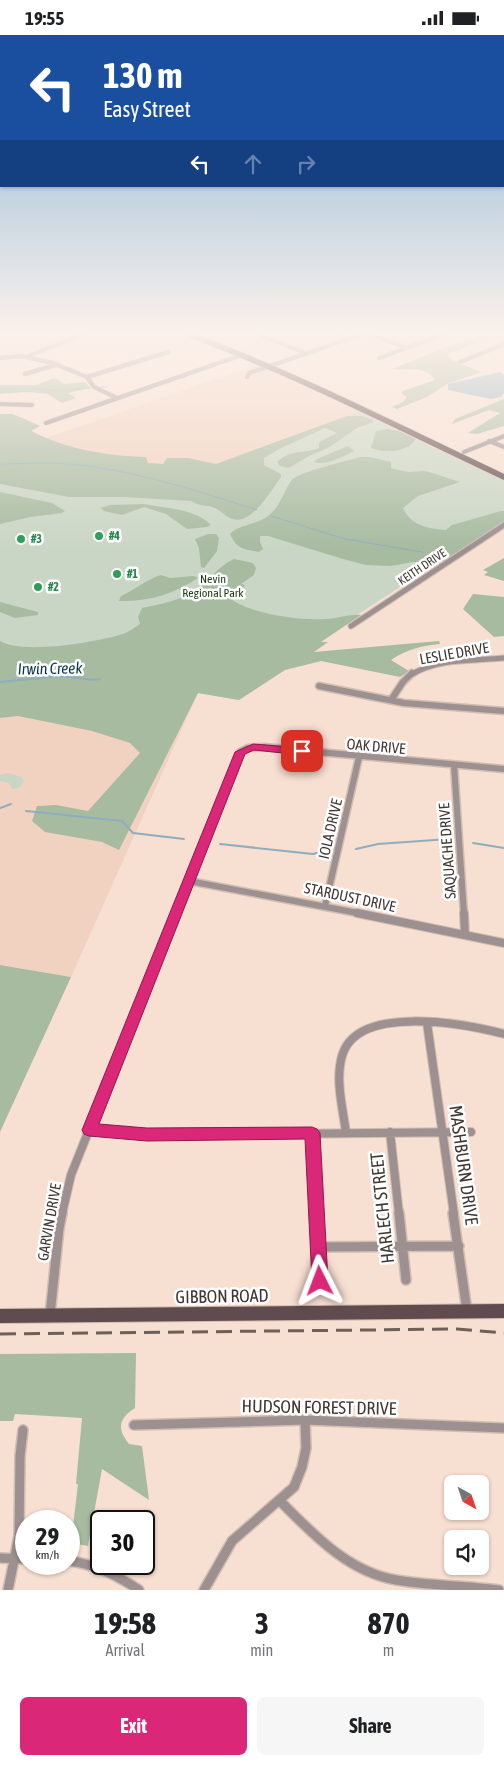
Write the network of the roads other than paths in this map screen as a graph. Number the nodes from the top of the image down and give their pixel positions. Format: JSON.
{"nodes":[{"id":1,"x":18,"y":405,"type":"edge"},
{"id":2,"x":32,"y":405,"type":"dead end"},
{"id":3,"x":98,"y":405,"type":"edge"},
{"id":4,"x":353,"y":405,"type":"edge"},
{"id":5,"x":359,"y":405,"type":"edge"},
{"id":6,"x":46,"y":423,"type":"dead end"},
{"id":7,"x":504,"y":436,"type":"edge"},
{"id":8,"x":490,"y":441,"type":"junction"},
{"id":9,"x":504,"y":447,"type":"edge"},
{"id":10,"x":464,"y":451,"type":"junction"},
{"id":11,"x":504,"y":472,"type":"edge"},
{"id":12,"x":504,"y":477,"type":"edge"},
{"id":13,"x":504,"y":525,"type":"edge"},
{"id":14,"x":351,"y":626,"type":"dead end"},
{"id":15,"x":504,"y":658,"type":"edge"},
{"id":16,"x":319,"y":686,"type":"dead end"},
{"id":17,"x":391,"y":700,"type":"junction"},
{"id":18,"x":504,"y":711,"type":"edge"},
{"id":19,"x":246,"y":748,"type":"joint"},
{"id":20,"x":359,"y":757,"type":"junction"},
{"id":21,"x":454,"y":765,"type":"junction"},
{"id":22,"x":504,"y":769,"type":"edge"},
{"id":23,"x":189,"y":881,"type":"junction"},
{"id":24,"x":325,"y":906,"type":"junction"},
{"id":25,"x":465,"y":935,"type":"junction"},
{"id":26,"x":504,"y":943,"type":"edge"},
{"id":27,"x":427,"y":1023,"type":"junction"},
{"id":28,"x":504,"y":1033,"type":"edge"},
{"id":29,"x":89,"y":1130,"type":"junction"},
{"id":30,"x":471,"y":1132,"type":"dead end"},
{"id":31,"x":312,"y":1133,"type":"junction"},
{"id":32,"x":346,"y":1133,"type":"junction"},
{"id":33,"x":390,"y":1133,"type":"junction"},
{"id":34,"x":442,"y":1133,"type":"junction"},
{"id":35,"x":459,"y":1245,"type":"junction"},
{"id":36,"x":402,"y":1246,"type":"junction"},
{"id":37,"x":318,"y":1247,"type":"junction"},
{"id":38,"x":406,"y":1280,"type":"dead end"},
{"id":39,"x":320,"y":1281,"type":"dead end"},
{"id":40,"x":467,"y":1311,"type":"junction"},
{"id":41,"x":504,"y":1311,"type":"edge"},
{"id":42,"x":50,"y":1315,"type":"junction"},
{"id":43,"x":0,"y":1316,"type":"edge"},
{"id":44,"x":305,"y":1419,"type":"junction"},
{"id":45,"x":134,"y":1425,"type":"dead end"},
{"id":46,"x":504,"y":1428,"type":"edge"},
{"id":47,"x":23,"y":1429,"type":"dead end"},
{"id":48,"x":280,"y":1501,"type":"junction"},
{"id":49,"x":0,"y":1558,"type":"edge"},
{"id":50,"x":14,"y":1559,"type":"junction"},
{"id":51,"x":80,"y":1562,"type":"edge"},
{"id":52,"x":8,"y":1590,"type":"edge"},
{"id":53,"x":139,"y":1590,"type":"edge"},
{"id":54,"x":204,"y":1590,"type":"edge"},
{"id":55,"x":498,"y":1590,"type":"edge"}],
"edges":[{"from":1,"to":2,"type":"street"},
{"from":3,"to":6,"type":"street"},
{"from":4,"to":12,"type":"main road"},
{"from":5,"to":10,"type":"main road"},
{"from":7,"to":8,"type":"street"},
{"from":8,"to":9,"type":"street"},
{"from":8,"to":10,"type":"street"},
{"from":10,"to":11,"type":"main road"},
{"from":13,"to":14,"type":"street","name":"KEITH DRIVE"},
{"from":15,"to":17,"type":"street","name":"LESLIE DRIVE"},
{"from":16,"to":17,"type":"street"},
{"from":17,"to":18,"type":"street"},
{"from":19,"to":20,"type":"street","name":"OAK DRIVE"},
{"from":19,"to":23,"type":"street","name":"GARVIN DRIVE"},
{"from":20,"to":21,"type":"street","name":"OAK DRIVE"},
{"from":20,"to":24,"type":"street","name":"IOLA DRIVE"},
{"from":21,"to":22,"type":"street","name":"OAK DRIVE"},
{"from":21,"to":25,"type":"street","name":"SAQUACHE DRIVE"},
{"from":23,"to":24,"type":"street","name":"STARDUST DRIVE"},
{"from":23,"to":29,"type":"street","name":"GARVIN DRIVE"},
{"from":24,"to":25,"type":"street","name":"STARDUST DRIVE"},
{"from":25,"to":26,"type":"street","name":"STARDUST DRIVE"},
{"from":27,"to":28,"type":"street"},
{"from":27,"to":32,"type":"street"},
{"from":27,"to":34,"type":"street","name":"MASHBURN DRIVE"},
{"from":29,"to":31,"type":"street"},
{"from":29,"to":42,"type":"street","name":"GARVIN DRIVE"},
{"from":30,"to":34,"type":"street"},
{"from":31,"to":32,"type":"street"},
{"from":31,"to":37,"type":"street"},
{"from":32,"to":33,"type":"street"},
{"from":33,"to":34,"type":"street"},
{"from":33,"to":36,"type":"street","name":"HARLECH STREET"},
{"from":34,"to":35,"type":"street","name":"MASHBURN DRIVE"},
{"from":35,"to":36,"type":"street"},
{"from":35,"to":40,"type":"street","name":"MASHBURN DRIVE"},
{"from":36,"to":37,"type":"street"},
{"from":36,"to":38,"type":"street","name":"HARLECH STREET"},
{"from":37,"to":39,"type":"street"},
{"from":40,"to":41,"type":"main road","name":"GIBBON ROAD"},
{"from":40,"to":42,"type":"main road","name":"GIBBON ROAD"},
{"from":42,"to":43,"type":"main road","name":"GIBBON ROAD"},
{"from":44,"to":45,"type":"street","name":"HUDSON FOREST DRIVE"},
{"from":44,"to":46,"type":"street","name":"HUDSON FOREST DRIVE"},
{"from":44,"to":48,"type":"street"},
{"from":47,"to":50,"type":"street"},
{"from":48,"to":54,"type":"street"},
{"from":48,"to":55,"type":"street"},
{"from":49,"to":50,"type":"street"},
{"from":50,"to":52,"type":"street"},
{"from":51,"to":53,"type":"street"}]}
